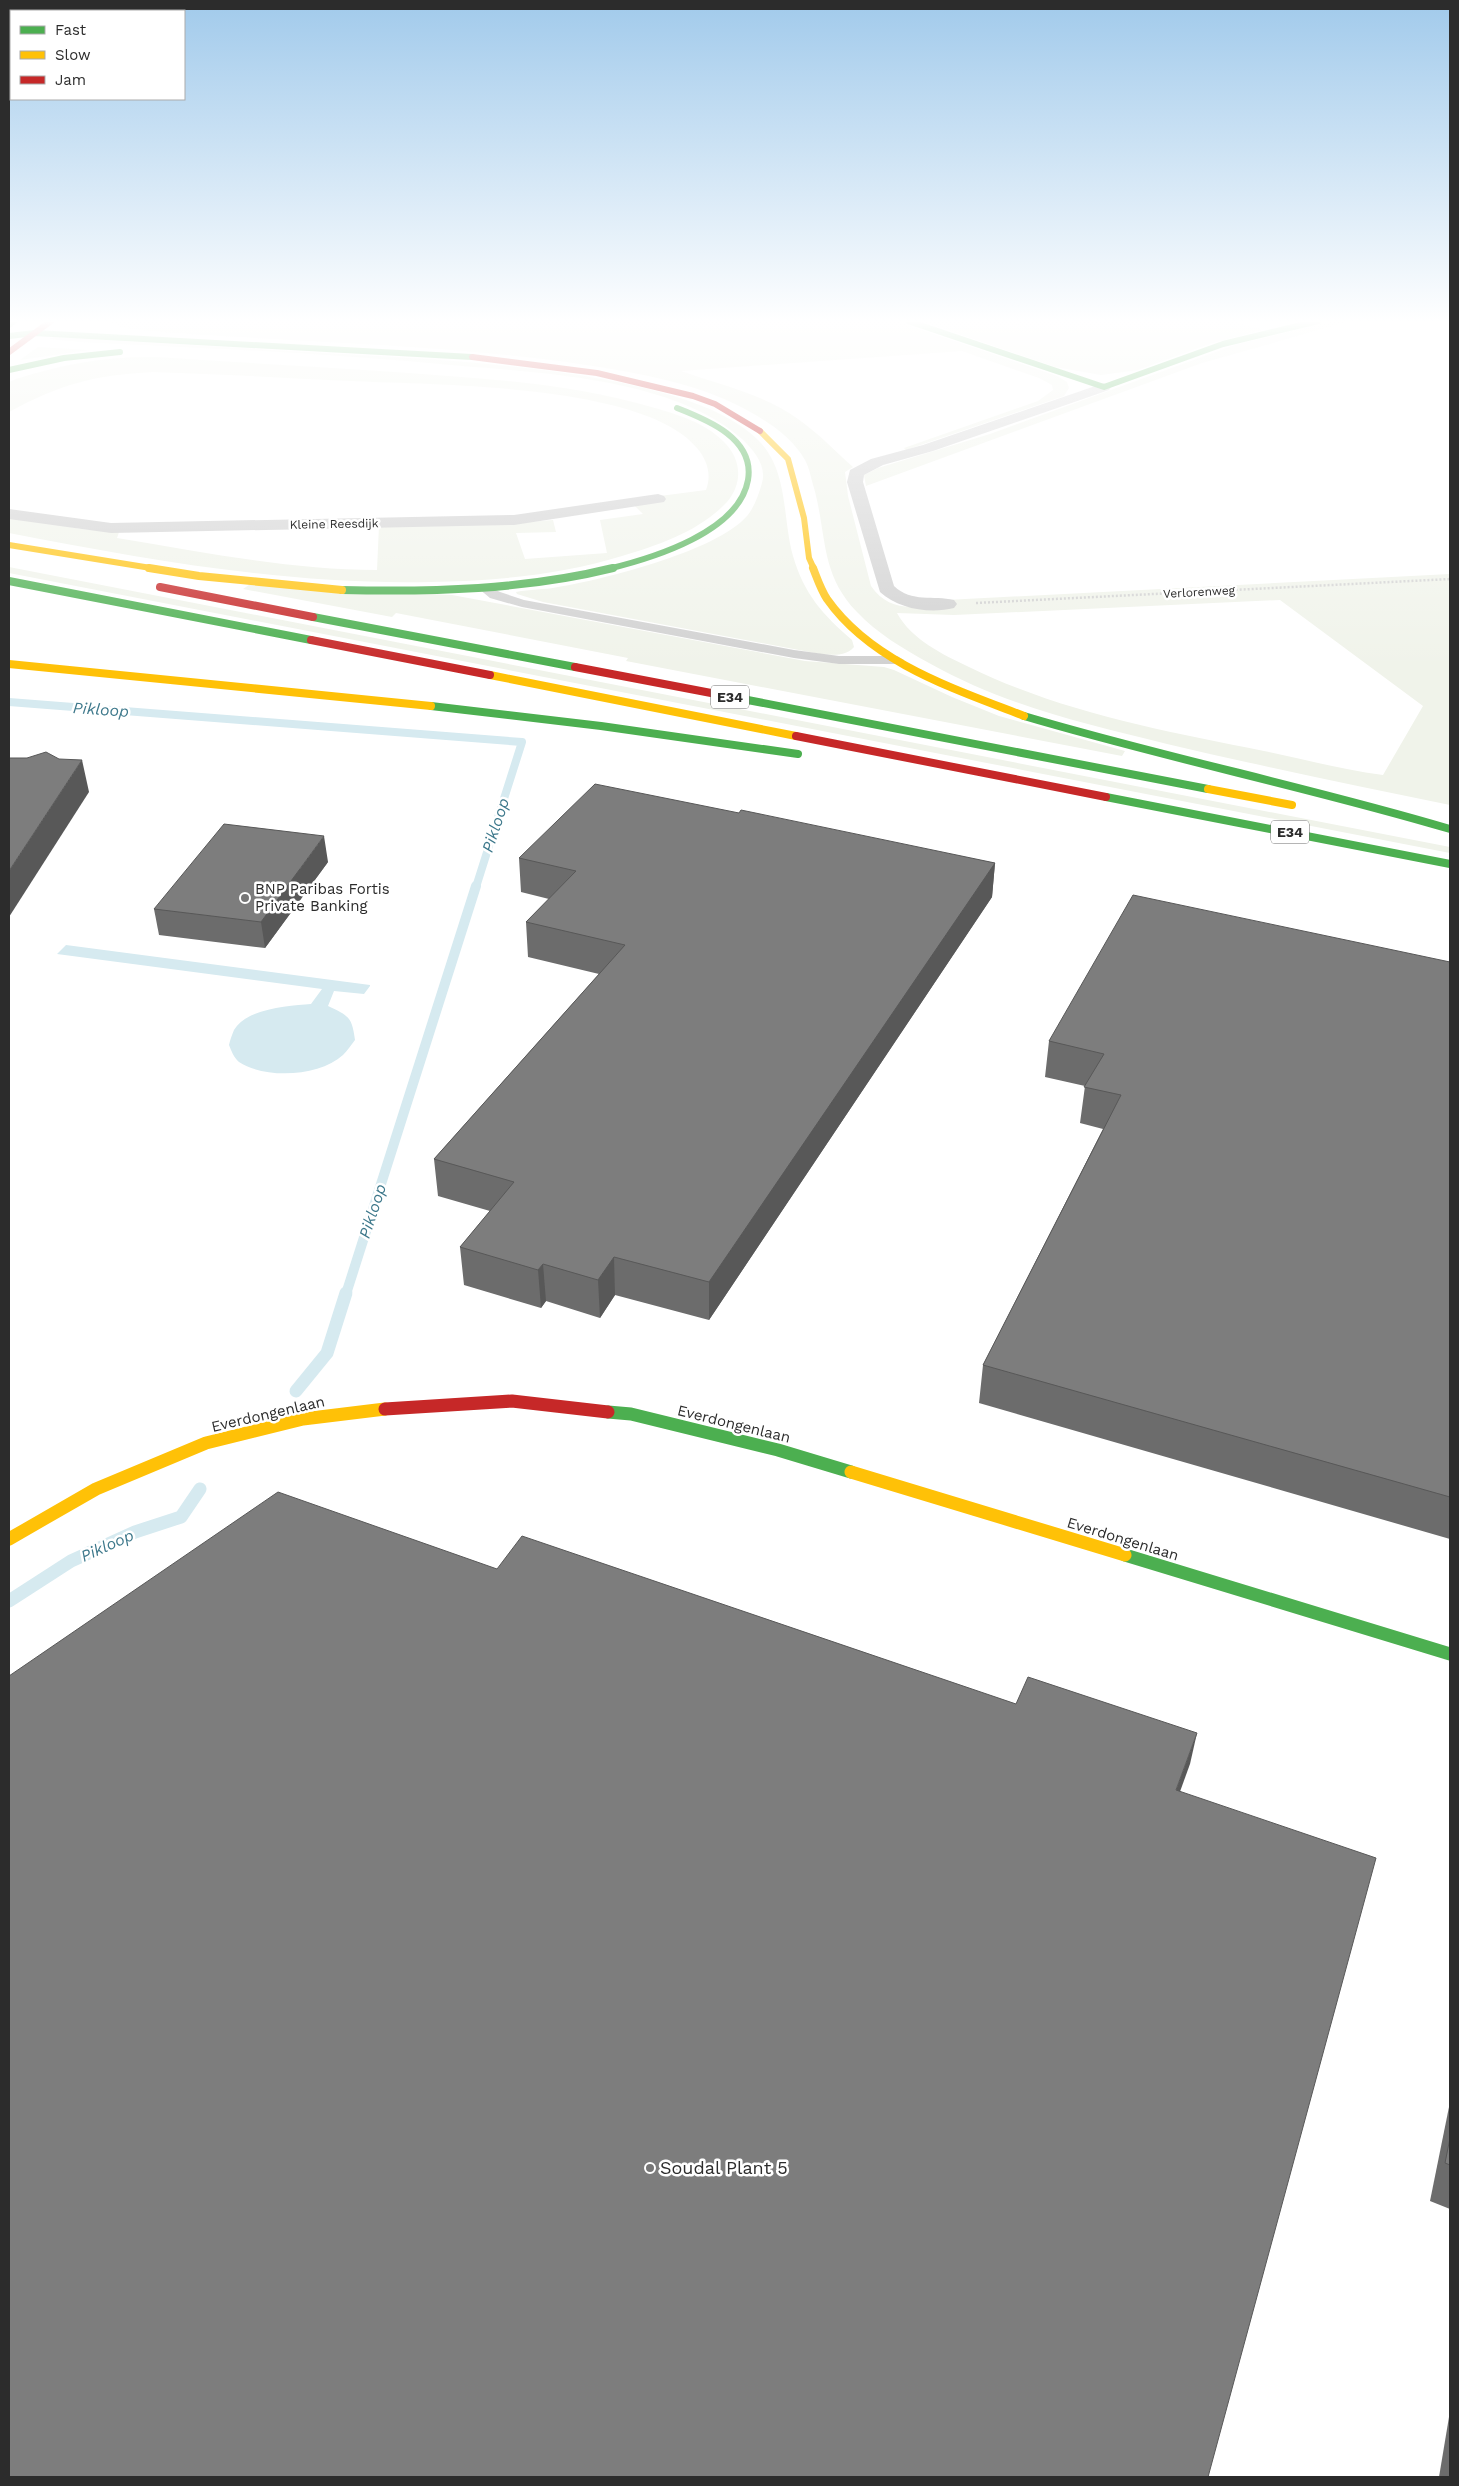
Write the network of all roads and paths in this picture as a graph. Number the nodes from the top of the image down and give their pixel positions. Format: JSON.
{"nodes":[{"id":1,"x":728,"y":437,"type":"edge"},
{"id":2,"x":765,"y":437,"type":"edge"},
{"id":3,"x":959,"y":437,"type":"edge"},
{"id":4,"x":658,"y":499,"type":"dead end"},
{"id":5,"x":9,"y":514,"type":"edge"},
{"id":6,"x":9,"y":545,"type":"edge"},
{"id":7,"x":1450,"y":579,"type":"edge"},
{"id":8,"x":9,"y":580,"type":"edge"},
{"id":9,"x":146,"y":584,"type":"dead end"},
{"id":10,"x":484,"y":588,"type":"junction"},
{"id":11,"x":948,"y":604,"type":"joint"},
{"id":12,"x":897,"y":660,"type":"junction"},
{"id":13,"x":9,"y":664,"type":"edge"},
{"id":14,"x":808,"y":755,"type":"dead end"},
{"id":15,"x":1031,"y":795,"type":"dead end"},
{"id":16,"x":1130,"y":801,"type":"junction"},
{"id":17,"x":1303,"y":807,"type":"dead end"},
{"id":18,"x":1382,"y":822,"type":"dead end"},
{"id":19,"x":1450,"y":829,"type":"edge"},
{"id":20,"x":1450,"y":835,"type":"edge"},
{"id":21,"x":1450,"y":864,"type":"edge"},
{"id":22,"x":9,"y":1539,"type":"edge"},
{"id":23,"x":1450,"y":1654,"type":"edge"}],
"edges":[{"from":1,"to":10,"type":"main road"},
{"from":2,"to":12,"type":"main road"},
{"from":3,"to":11,"type":"street"},
{"from":4,"to":5,"type":"street","name":"Kleine Reesdijk"},
{"from":6,"to":10,"type":"main road"},
{"from":7,"to":11,"type":"path","name":"Verlorenweg"},
{"from":8,"to":16,"type":"main road","number":"E34"},
{"from":9,"to":17,"type":"main road","number":"E34"},
{"from":10,"to":12,"type":"lane"},
{"from":12,"to":19,"type":"main road"},
{"from":13,"to":14,"type":"main road"},
{"from":15,"to":16,"type":"main road"},
{"from":16,"to":21,"type":"main road","number":"E34"},
{"from":18,"to":20,"type":"main road"},
{"from":22,"to":23,"type":"main road","name":"Everdongenlaan"}]}
